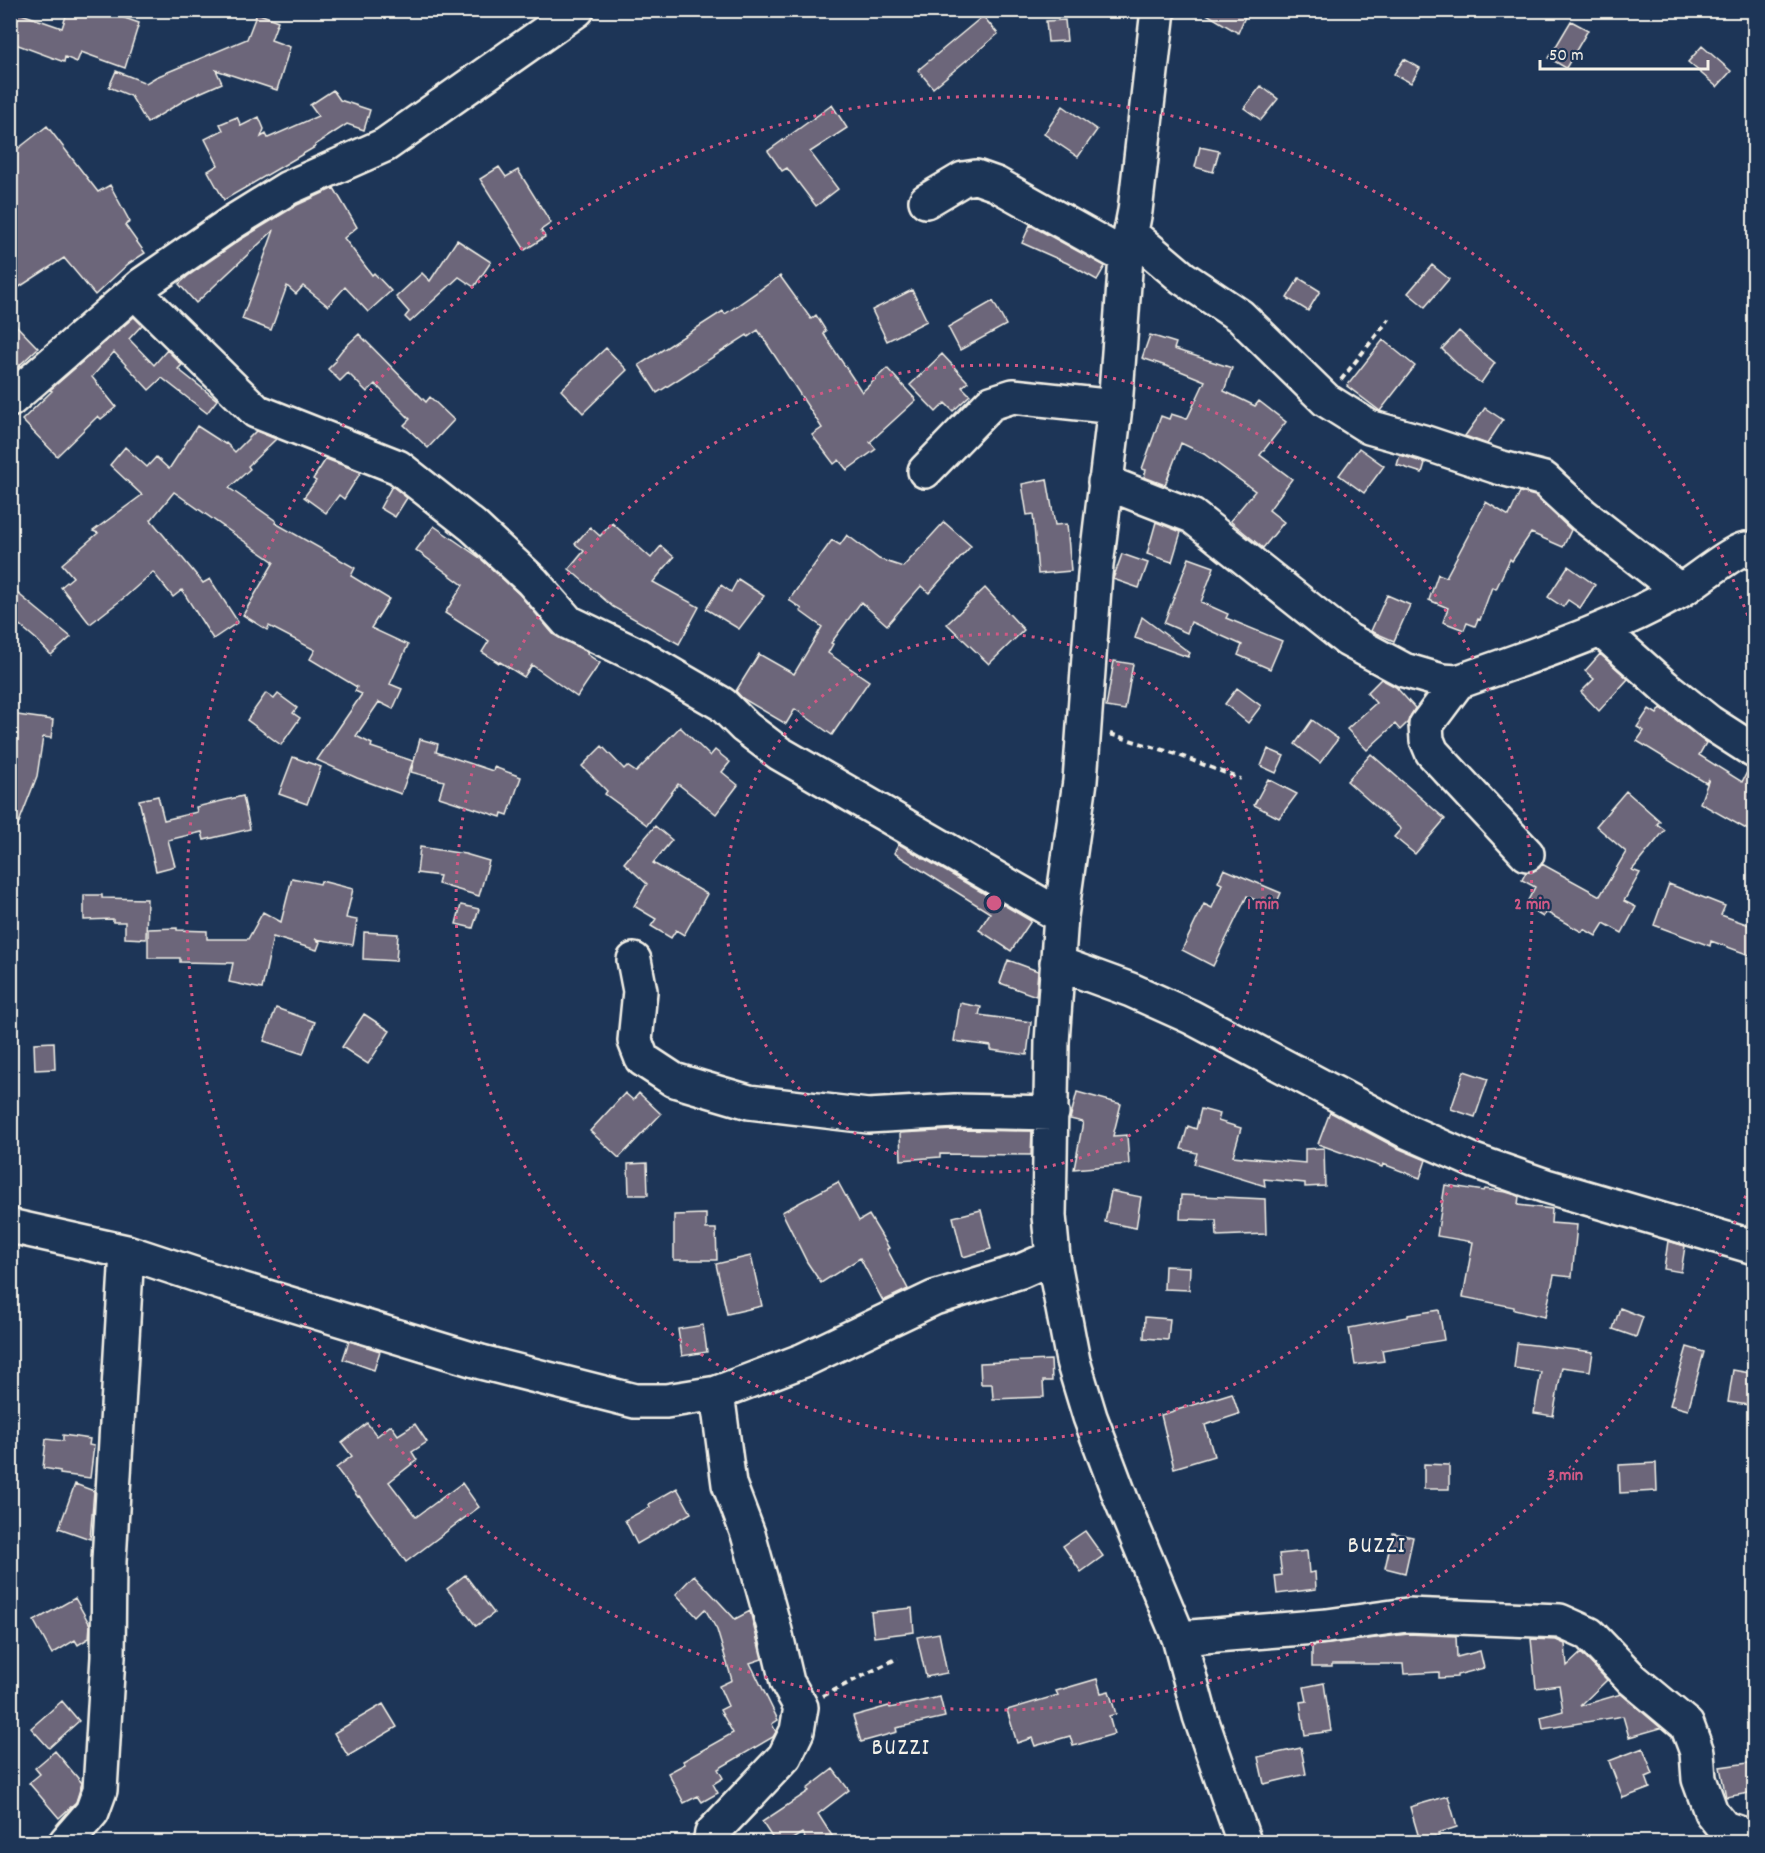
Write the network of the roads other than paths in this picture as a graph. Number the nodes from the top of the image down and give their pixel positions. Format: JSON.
{"nodes":[{"id":1,"x":577,"y":10,"type":"edge"},
{"id":2,"x":1158,"y":10,"type":"edge"},
{"id":3,"x":926,"y":201,"type":"dead end"},
{"id":4,"x":1129,"y":245,"type":"junction"},
{"id":5,"x":135,"y":292,"type":"junction"},
{"id":6,"x":10,"y":400,"type":"edge"},
{"id":7,"x":1115,"y":407,"type":"junction"},
{"id":8,"x":925,"y":471,"type":"dead end"},
{"id":9,"x":1105,"y":482,"type":"junction"},
{"id":10,"x":1752,"y":546,"type":"edge"},
{"id":11,"x":1680,"y":591,"type":"junction"},
{"id":12,"x":1601,"y":630,"type":"junction"},
{"id":13,"x":1458,"y":682,"type":"junction"},
{"id":14,"x":1755,"y":752,"type":"edge"},
{"id":15,"x":1527,"y":854,"type":"dead end"},
{"id":16,"x":1060,"y":916,"type":"junction"},
{"id":17,"x":634,"y":960,"type":"dead end"},
{"id":18,"x":1057,"y":963,"type":"junction"},
{"id":19,"x":1052,"y":1113,"type":"junction"},
{"id":20,"x":10,"y":1226,"type":"edge"},
{"id":21,"x":1755,"y":1247,"type":"edge"},
{"id":22,"x":127,"y":1252,"type":"junction"},
{"id":23,"x":1053,"y":1257,"type":"junction"},
{"id":24,"x":717,"y":1393,"type":"junction"},
{"id":25,"x":1179,"y":1638,"type":"junction"},
{"id":26,"x":1755,"y":1838,"type":"edge"},
{"id":27,"x":66,"y":1842,"type":"edge"},
{"id":28,"x":710,"y":1842,"type":"edge"},
{"id":29,"x":1244,"y":1842,"type":"edge"}],
"edges":[{"from":1,"to":5,"type":"street"},
{"from":2,"to":4,"type":"street"},
{"from":3,"to":4,"type":"street"},
{"from":4,"to":7,"type":"street"},
{"from":4,"to":11,"type":"street"},
{"from":5,"to":6,"type":"street"},
{"from":5,"to":16,"type":"street"},
{"from":7,"to":8,"type":"street"},
{"from":7,"to":9,"type":"street"},
{"from":9,"to":13,"type":"street"},
{"from":9,"to":16,"type":"street"},
{"from":10,"to":11,"type":"street"},
{"from":11,"to":12,"type":"street"},
{"from":12,"to":13,"type":"street"},
{"from":12,"to":14,"type":"street"},
{"from":13,"to":15,"type":"street"},
{"from":16,"to":18,"type":"street"},
{"from":17,"to":19,"type":"street"},
{"from":18,"to":19,"type":"street"},
{"from":18,"to":21,"type":"street"},
{"from":19,"to":23,"type":"street"},
{"from":20,"to":22,"type":"street"},
{"from":22,"to":24,"type":"street"},
{"from":22,"to":27,"type":"street"},
{"from":23,"to":24,"type":"street"},
{"from":23,"to":25,"type":"street"},
{"from":24,"to":28,"type":"street"},
{"from":25,"to":26,"type":"street"},
{"from":25,"to":29,"type":"street"}]}
